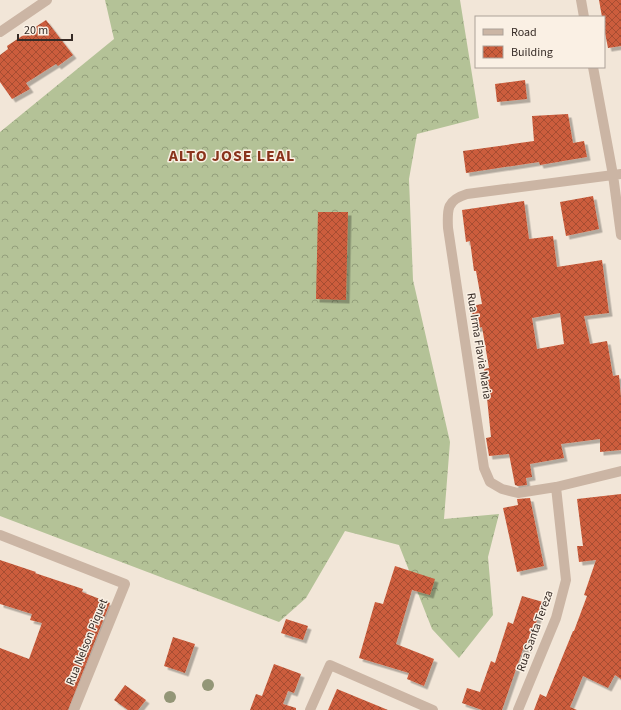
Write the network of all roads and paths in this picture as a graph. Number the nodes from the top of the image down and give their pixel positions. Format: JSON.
{"nodes":[{"id":1,"x":47,"y":0,"type":"edge"},
{"id":2,"x":581,"y":0,"type":"edge"},
{"id":3,"x":584,"y":16,"type":"edge"},
{"id":4,"x":0,"y":32,"type":"edge"},
{"id":5,"x":593,"y":68,"type":"edge"},
{"id":6,"x":617,"y":175,"type":"edge"},
{"id":7,"x":621,"y":234,"type":"edge"},
{"id":8,"x":621,"y":471,"type":"edge"},
{"id":9,"x":556,"y":487,"type":"junction"},
{"id":10,"x":0,"y":535,"type":"edge"},
{"id":11,"x":74,"y":710,"type":"edge"},
{"id":12,"x":310,"y":710,"type":"edge"},
{"id":13,"x":433,"y":710,"type":"edge"},
{"id":14,"x":518,"y":710,"type":"edge"}],
"edges":[{"from":1,"to":4,"type":"street"},
{"from":2,"to":3,"type":"street"},
{"from":5,"to":6,"type":"street"},
{"from":6,"to":7,"type":"street"},
{"from":6,"to":9,"type":"street","name":"Rua Irma Flavia Maria"},
{"from":8,"to":9,"type":"street"},
{"from":9,"to":14,"type":"street","name":"Rua Santa Tereza"},
{"from":10,"to":11,"type":"street","name":"Rua Nelson Piquet"},
{"from":12,"to":13,"type":"street"}]}
